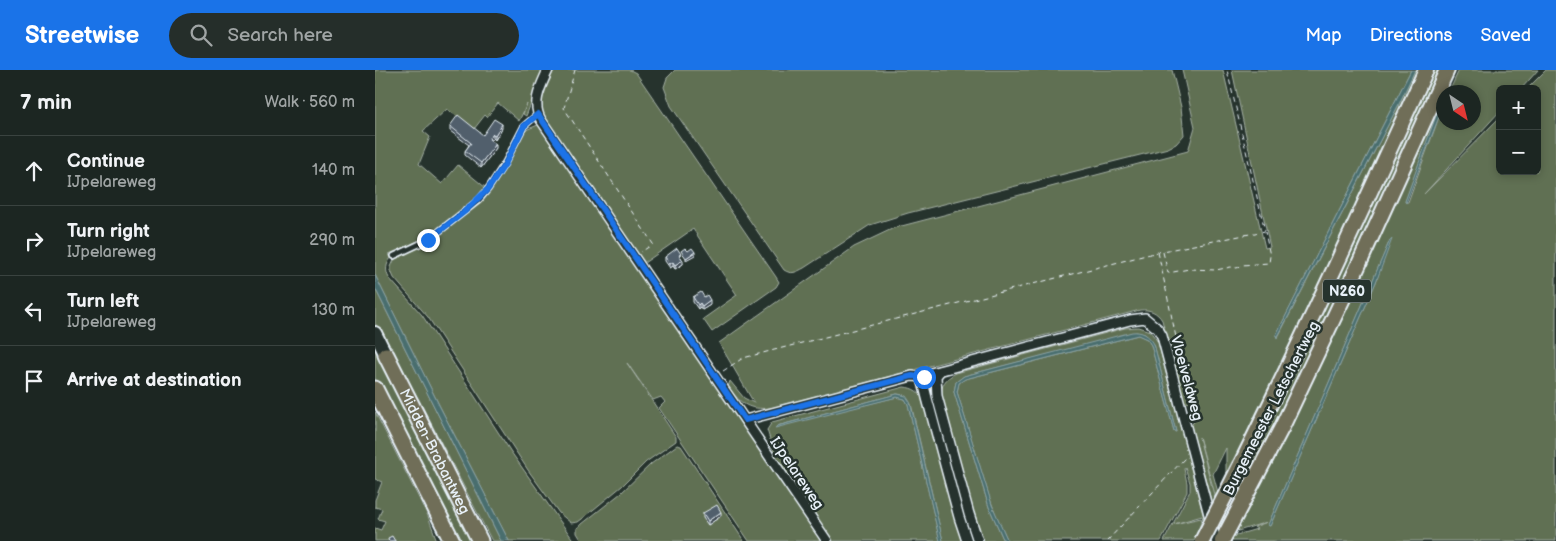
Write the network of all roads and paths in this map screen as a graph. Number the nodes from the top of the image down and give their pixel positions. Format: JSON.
{"nodes":[{"id":1,"x":548,"y":70,"type":"edge"},
{"id":2,"x":575,"y":70,"type":"edge"},
{"id":3,"x":1227,"y":70,"type":"edge"},
{"id":4,"x":1426,"y":70,"type":"edge"},
{"id":5,"x":1447,"y":70,"type":"edge"},
{"id":6,"x":538,"y":114,"type":"junction"},
{"id":7,"x":1265,"y":231,"type":"junction"},
{"id":8,"x":1163,"y":251,"type":"junction"},
{"id":9,"x":1157,"y":252,"type":"junction"},
{"id":10,"x":394,"y":256,"type":"dead end"},
{"id":11,"x":634,"y":257,"type":"junction"},
{"id":12,"x":375,"y":333,"type":"edge"},
{"id":13,"x":385,"y":355,"type":"joint"},
{"id":14,"x":1169,"y":362,"type":"junction"},
{"id":15,"x":940,"y":371,"type":"junction"},
{"id":16,"x":715,"y":376,"type":"junction"},
{"id":17,"x":924,"y":377,"type":"junction"},
{"id":18,"x":375,"y":389,"type":"edge"},
{"id":19,"x":745,"y":420,"type":"junction"},
{"id":20,"x":1193,"y":453,"type":"junction"},
{"id":21,"x":452,"y":541,"type":"edge"},
{"id":22,"x":480,"y":541,"type":"edge"},
{"id":23,"x":827,"y":541,"type":"edge"},
{"id":24,"x":967,"y":541,"type":"edge"},
{"id":25,"x":978,"y":541,"type":"edge"},
{"id":26,"x":1107,"y":541,"type":"edge"},
{"id":27,"x":1202,"y":541,"type":"edge"},
{"id":28,"x":1216,"y":541,"type":"edge"},
{"id":29,"x":1222,"y":541,"type":"edge"}],
"edges":[{"from":1,"to":6,"type":"street"},
{"from":2,"to":11,"type":"path"},
{"from":3,"to":7,"type":"path"},
{"from":4,"to":27,"type":"main road","name":"Burgemeester Letschertweg","number":"N260","bridge":true},
{"from":5,"to":29,"type":"main road","name":"Burgemeester Letschertweg","number":"N260"},
{"from":6,"to":10,"type":"lane"},
{"from":6,"to":11,"type":"street","name":"IJpelareweg"},
{"from":7,"to":8,"type":"path"},
{"from":7,"to":8,"type":"path"},
{"from":8,"to":9,"type":"path"},
{"from":9,"to":14,"type":"path"},
{"from":9,"to":16,"type":"path"},
{"from":11,"to":16,"type":"street","name":"IJpelareweg"},
{"from":12,"to":13,"type":"main road","name":"Midden-Brabantweg"},
{"from":13,"to":22,"type":"highway","name":"Midden-Brabantweg"},
{"from":14,"to":15,"type":"street","name":"Vloeiveldweg"},
{"from":14,"to":20,"type":"street","name":"Vloeiveldweg"},
{"from":15,"to":17,"type":"street","name":"Vloeiveldweg"},
{"from":15,"to":25,"type":"street"},
{"from":16,"to":19,"type":"street","name":"IJpelareweg"},
{"from":17,"to":19,"type":"street","name":"IJpelareweg"},
{"from":17,"to":24,"type":"street"},
{"from":18,"to":21,"type":"highway","name":"Midden-Brabantweg"},
{"from":19,"to":23,"type":"street","name":"IJpelareweg"},
{"from":20,"to":26,"type":"path"},
{"from":20,"to":28,"type":"street","name":"Vloeiveldweg"}]}
